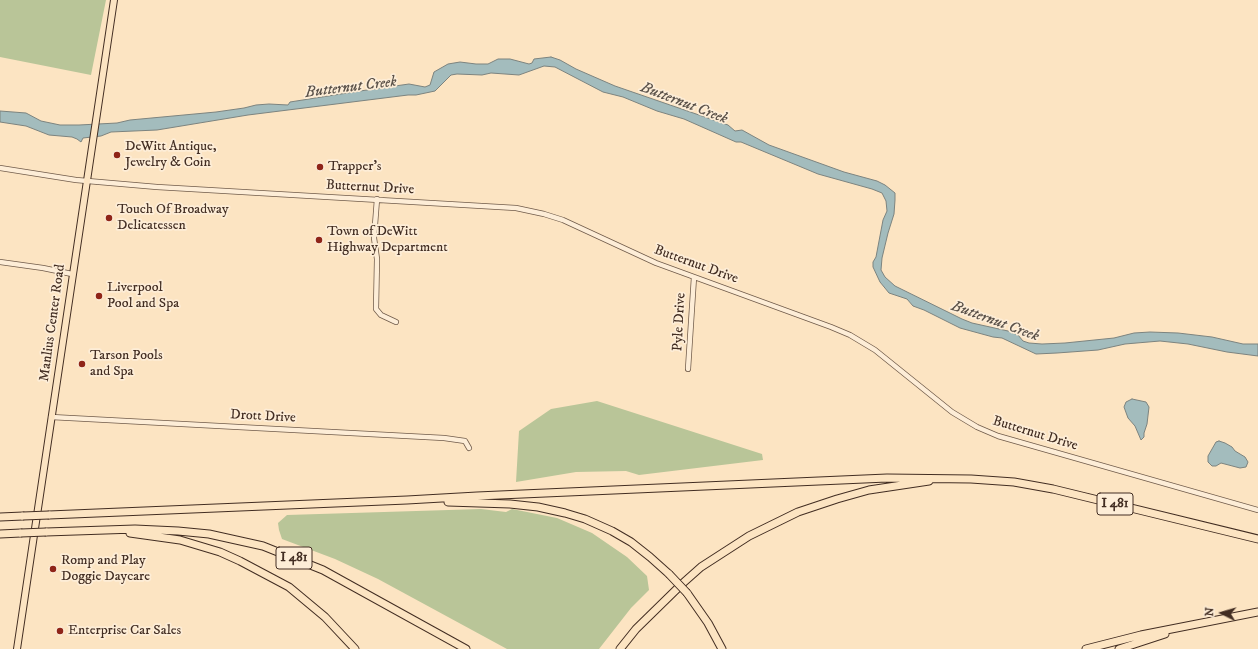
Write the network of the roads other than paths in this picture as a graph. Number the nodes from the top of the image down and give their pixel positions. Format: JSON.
{"nodes":[{"id":1,"x":114,"y":0,"type":"edge"},
{"id":2,"x":0,"y":168,"type":"edge"},
{"id":3,"x":86,"y":181,"type":"junction"},
{"id":4,"x":377,"y":199,"type":"junction"},
{"id":5,"x":0,"y":262,"type":"edge"},
{"id":6,"x":72,"y":274,"type":"junction"},
{"id":7,"x":694,"y":277,"type":"junction"},
{"id":8,"x":396,"y":322,"type":"dead end"},
{"id":9,"x":688,"y":369,"type":"dead end"},
{"id":10,"x":51,"y":417,"type":"junction"},
{"id":11,"x":469,"y":448,"type":"dead end"},
{"id":12,"x":943,"y":478,"type":"junction"},
{"id":13,"x":407,"y":500,"type":"junction"},
{"id":14,"x":1258,"y":510,"type":"edge"},
{"id":15,"x":0,"y":517,"type":"edge"},
{"id":16,"x":102,"y":530,"type":"junction"},
{"id":17,"x":0,"y":534,"type":"edge"},
{"id":18,"x":1258,"y":539,"type":"edge"},
{"id":19,"x":1258,"y":612,"type":"edge"},
{"id":20,"x":1201,"y":623,"type":"junction"},
{"id":21,"x":17,"y":649,"type":"edge"},
{"id":22,"x":355,"y":649,"type":"edge"},
{"id":23,"x":466,"y":649,"type":"edge"},
{"id":24,"x":620,"y":649,"type":"edge"},
{"id":25,"x":722,"y":649,"type":"edge"},
{"id":26,"x":1086,"y":649,"type":"edge"},
{"id":27,"x":1119,"y":649,"type":"edge"}],
"edges":[{"from":1,"to":3,"type":"main road","name":"Manlius Center Road"},
{"from":2,"to":3,"type":"street","name":"Butternut Drive"},
{"from":3,"to":4,"type":"street","name":"Butternut Drive"},
{"from":3,"to":6,"type":"main road","name":"Manlius Center Road"},
{"from":4,"to":7,"type":"street","name":"Butternut Drive"},
{"from":4,"to":8,"type":"street"},
{"from":5,"to":6,"type":"street"},
{"from":6,"to":10,"type":"main road","name":"Manlius Center Road"},
{"from":7,"to":9,"type":"street","name":"Pyle Drive"},
{"from":7,"to":14,"type":"street","name":"Butternut Drive"},
{"from":10,"to":11,"type":"street","name":"Drott Drive"},
{"from":10,"to":21,"type":"main road","name":"Manlius Center Road"},
{"from":12,"to":13,"type":"highway","number":"I 481"},
{"from":12,"to":18,"type":"highway","number":"I 481"},
{"from":12,"to":24,"type":"highway"},
{"from":13,"to":15,"type":"highway","number":"I 481","bridge":true},
{"from":13,"to":25,"type":"highway","bridge":true},
{"from":16,"to":17,"type":"highway","number":"I 481","bridge":true},
{"from":16,"to":22,"type":"highway"},
{"from":16,"to":23,"type":"highway","number":"I 481"},
{"from":19,"to":20,"type":"highway"},
{"from":20,"to":26,"type":"highway"},
{"from":20,"to":27,"type":"highway"}]}
